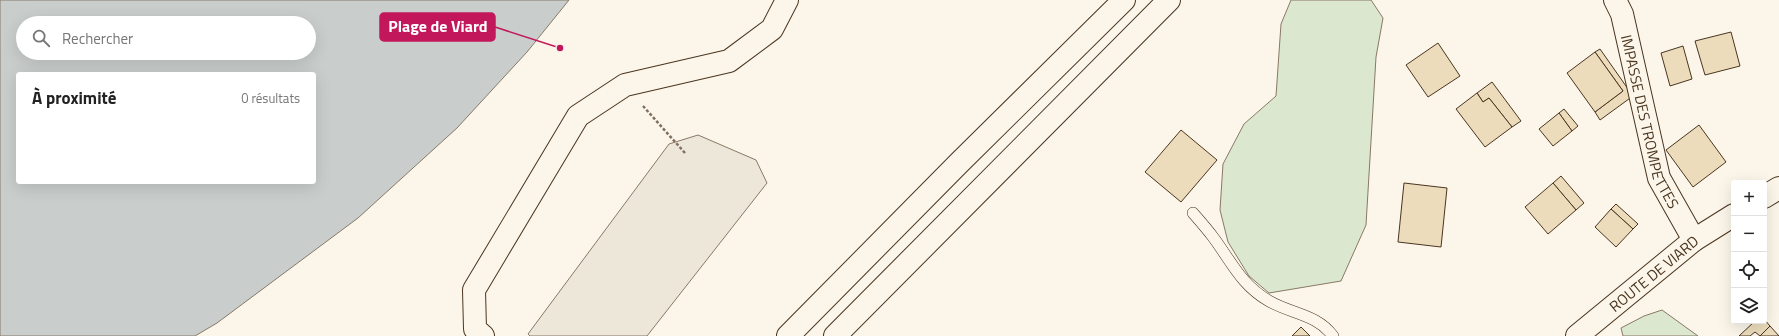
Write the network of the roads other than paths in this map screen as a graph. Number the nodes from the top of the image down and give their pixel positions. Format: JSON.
{"nodes":[{"id":1,"x":787,"y":0,"type":"edge"},
{"id":2,"x":1124,"y":0,"type":"edge"},
{"id":3,"x":1169,"y":0,"type":"edge"},
{"id":4,"x":1615,"y":0,"type":"edge"},
{"id":5,"x":1779,"y":188,"type":"edge"},
{"id":6,"x":1767,"y":195,"type":"edge"},
{"id":7,"x":1193,"y":214,"type":"dead end"},
{"id":8,"x":1732,"y":216,"type":"edge"},
{"id":9,"x":1694,"y":240,"type":"junction"},
{"id":10,"x":483,"y":336,"type":"edge"},
{"id":11,"x":788,"y":336,"type":"edge"},
{"id":12,"x":835,"y":336,"type":"edge"},
{"id":13,"x":1333,"y":336,"type":"edge"},
{"id":14,"x":1577,"y":336,"type":"edge"}],
"edges":[{"from":1,"to":10,"type":"main road"},
{"from":2,"to":11,"type":"main road"},
{"from":3,"to":12,"type":"main road"},
{"from":4,"to":9,"type":"main road","name":"IMPASSE DES TROMPETTES"},
{"from":5,"to":6,"type":"main road"},
{"from":7,"to":13,"type":"lane"},
{"from":8,"to":9,"type":"main road","name":"ROUTE DE VIARD"},
{"from":9,"to":14,"type":"main road","name":"ROUTE DE VIARD"}]}
